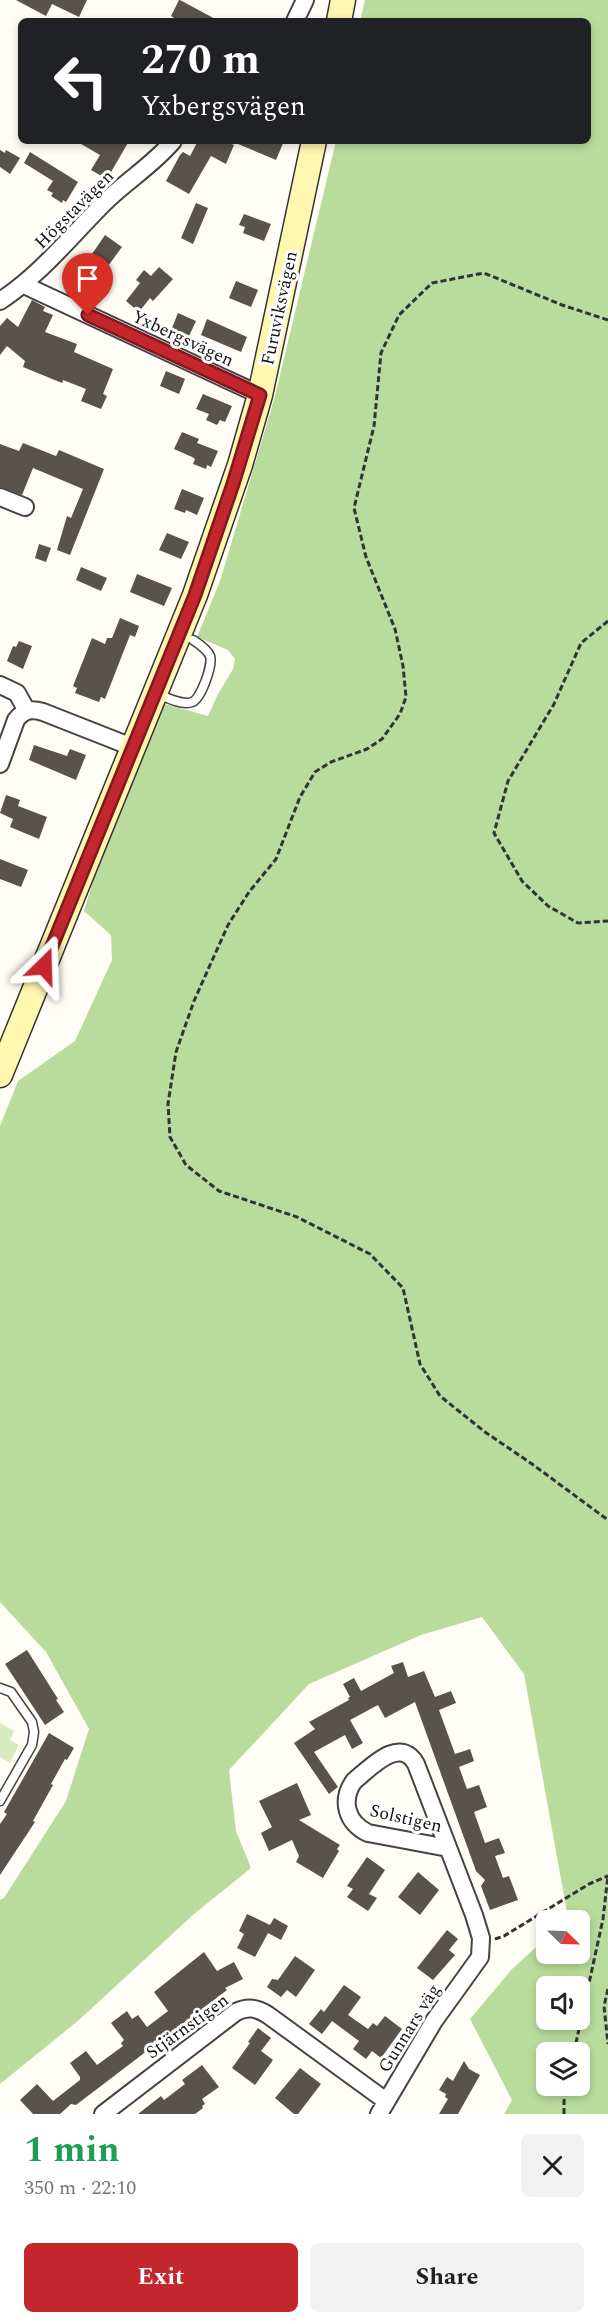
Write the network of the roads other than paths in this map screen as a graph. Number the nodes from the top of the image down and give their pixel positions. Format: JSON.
{"nodes":[{"id":1,"x":306,"y":0,"type":"edge"},
{"id":2,"x":343,"y":0,"type":"edge"},
{"id":3,"x":297,"y":18,"type":"edge"},
{"id":4,"x":340,"y":18,"type":"edge"},
{"id":5,"x":170,"y":144,"type":"edge"},
{"id":6,"x":313,"y":144,"type":"edge"},
{"id":7,"x":24,"y":285,"type":"junction"},
{"id":8,"x":0,"y":301,"type":"edge"},
{"id":9,"x":260,"y":395,"type":"junction"},
{"id":10,"x":0,"y":497,"type":"edge"},
{"id":11,"x":25,"y":507,"type":"dead end"},
{"id":12,"x":193,"y":640,"type":"dead end"},
{"id":13,"x":0,"y":685,"type":"edge"},
{"id":14,"x":154,"y":693,"type":"junction"},
{"id":15,"x":27,"y":711,"type":"junction"},
{"id":16,"x":132,"y":747,"type":"junction"},
{"id":17,"x":0,"y":764,"type":"edge"},
{"id":18,"x":0,"y":1076,"type":"edge"},
{"id":19,"x":0,"y":1688,"type":"edge"},
{"id":20,"x":0,"y":1801,"type":"edge"},
{"id":21,"x":448,"y":1848,"type":"junction"},
{"id":22,"x":475,"y":1965,"type":"joint"},
{"id":23,"x":383,"y":2108,"type":"edge"},
{"id":24,"x":103,"y":2114,"type":"edge"}],
"edges":[{"from":1,"to":3,"type":"street"},
{"from":2,"to":4,"type":"main road"},
{"from":5,"to":7,"type":"street","name":"Högstavägen"},
{"from":6,"to":9,"type":"main road","name":"Furuviksvägen"},
{"from":7,"to":8,"type":"street","name":"Högstavägen"},
{"from":7,"to":9,"type":"street","name":"Yxbergsvägen"},
{"from":9,"to":14,"type":"main road","name":"Furuviksvägen"},
{"from":10,"to":11,"type":"street"},
{"from":12,"to":14,"type":"lane"},
{"from":13,"to":15,"type":"street"},
{"from":14,"to":16,"type":"main road","name":"Furuviksvägen"},
{"from":15,"to":16,"type":"street"},
{"from":15,"to":17,"type":"street"},
{"from":16,"to":18,"type":"main road","name":"Furuviksvägen"},
{"from":19,"to":20,"type":"lane"},
{"from":21,"to":21,"type":"street","name":"Solstigen"},
{"from":21,"to":22,"type":"street","name":"Solstigen"},
{"from":22,"to":23,"type":"street","name":"Gunnars väg"},
{"from":23,"to":24,"type":"street","name":"Stjärnstigen"}]}
